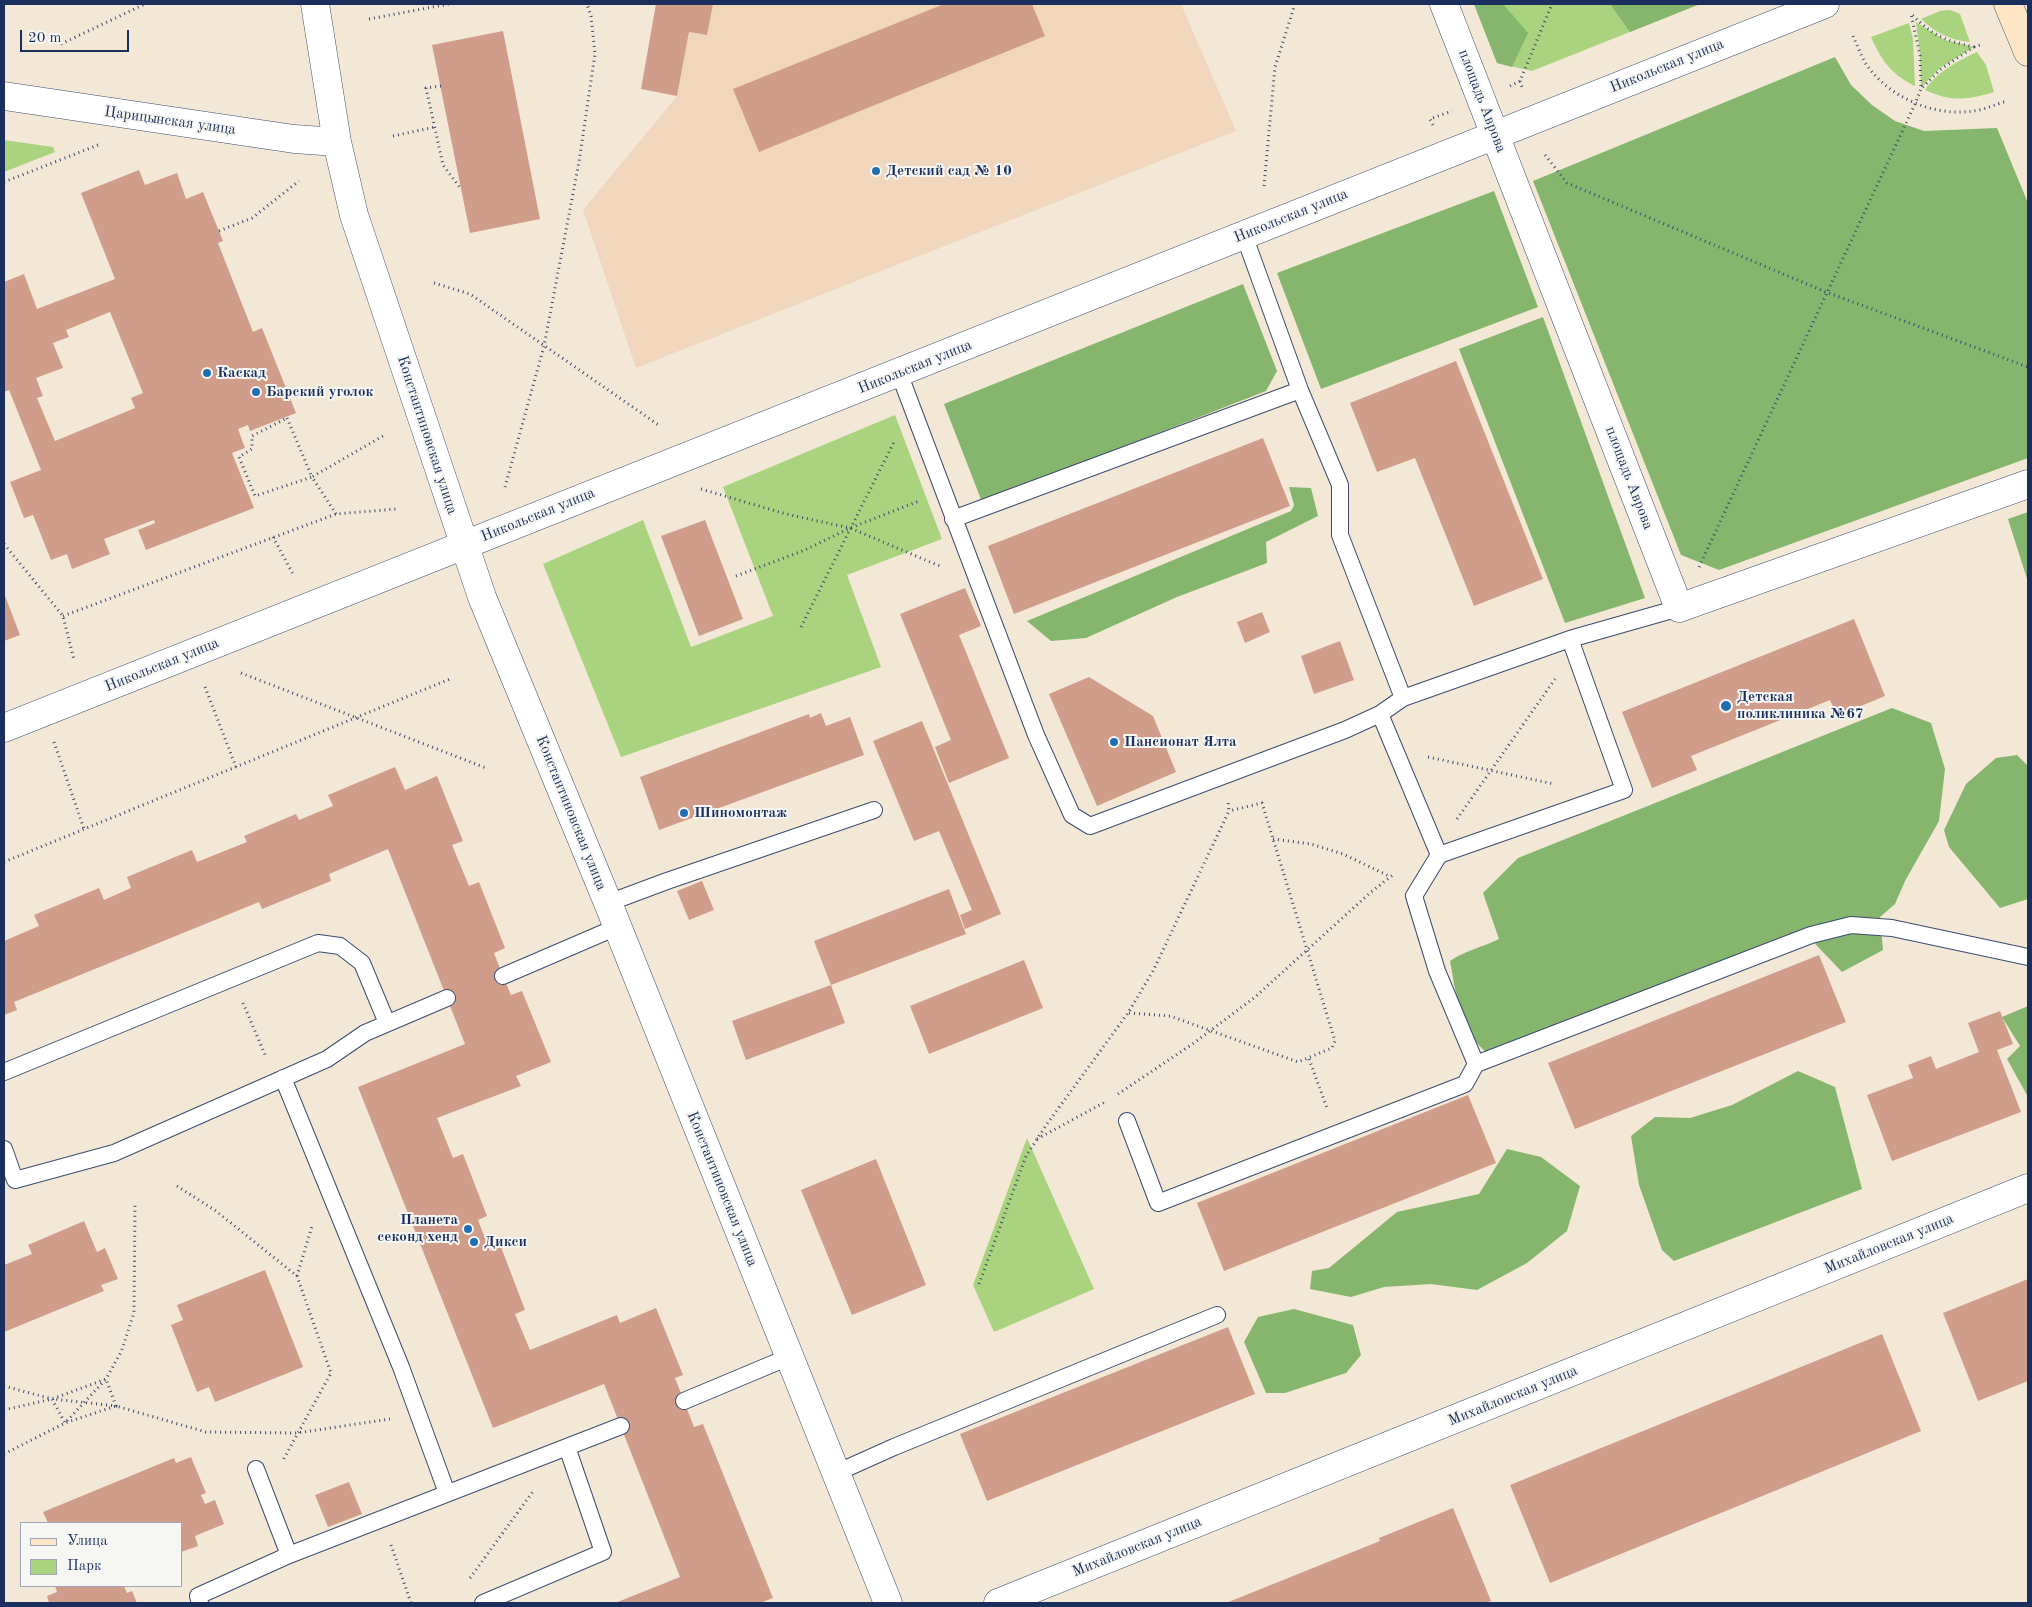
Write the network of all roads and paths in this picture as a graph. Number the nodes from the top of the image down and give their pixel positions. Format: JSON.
{"nodes":[{"id":1,"x":145,"y":4,"type":"edge"},
{"id":2,"x":315,"y":4,"type":"edge"},
{"id":3,"x":450,"y":4,"type":"edge"},
{"id":4,"x":587,"y":4,"type":"edge"},
{"id":5,"x":1295,"y":4,"type":"edge"},
{"id":6,"x":1444,"y":4,"type":"edge"},
{"id":7,"x":1552,"y":4,"type":"edge"},
{"id":8,"x":1825,"y":4,"type":"edge"},
{"id":9,"x":2008,"y":4,"type":"edge"},
{"id":10,"x":369,"y":19,"type":"dead end"},
{"id":11,"x":1853,"y":36,"type":"dead end"},
{"id":12,"x":61,"y":44,"type":"dead end"},
{"id":13,"x":1983,"y":44,"type":"dead end"},
{"id":14,"x":1974,"y":47,"type":"junction"},
{"id":15,"x":2028,"y":52,"type":"edge"},
{"id":16,"x":1520,"y":81,"type":"dead end"},
{"id":17,"x":441,"y":86,"type":"dead end"},
{"id":18,"x":1921,"y":89,"type":"junction"},
{"id":19,"x":4,"y":96,"type":"edge"},
{"id":20,"x":2008,"y":101,"type":"dead end"},
{"id":21,"x":1915,"y":104,"type":"junction"},
{"id":22,"x":435,"y":127,"type":"junction"},
{"id":23,"x":1495,"y":135,"type":"junction"},
{"id":24,"x":394,"y":136,"type":"dead end"},
{"id":25,"x":337,"y":142,"type":"junction"},
{"id":26,"x":98,"y":144,"type":"dead end"},
{"id":27,"x":1544,"y":155,"type":"dead end"},
{"id":28,"x":298,"y":181,"type":"dead end"},
{"id":29,"x":4,"y":182,"type":"edge"},
{"id":30,"x":1264,"y":186,"type":"dead end"},
{"id":31,"x":461,"y":189,"type":"dead end"},
{"id":32,"x":219,"y":231,"type":"dead end"},
{"id":33,"x":1244,"y":235,"type":"junction"},
{"id":34,"x":434,"y":284,"type":"dead end"},
{"id":35,"x":1826,"y":292,"type":"junction"},
{"id":36,"x":544,"y":346,"type":"junction"},
{"id":37,"x":2028,"y":367,"type":"edge"},
{"id":38,"x":899,"y":373,"type":"junction"},
{"id":39,"x":1300,"y":390,"type":"junction"},
{"id":40,"x":912,"y":406,"type":"junction"},
{"id":41,"x":660,"y":426,"type":"dead end"},
{"id":42,"x":383,"y":436,"type":"dead end"},
{"id":43,"x":312,"y":477,"type":"junction"},
{"id":44,"x":2028,"y":484,"type":"edge"},
{"id":45,"x":505,"y":487,"type":"dead end"},
{"id":46,"x":701,"y":489,"type":"dead end"},
{"id":47,"x":943,"y":492,"type":"junction"},
{"id":48,"x":396,"y":509,"type":"dead end"},
{"id":49,"x":336,"y":514,"type":"junction"},
{"id":50,"x":953,"y":519,"type":"junction"},
{"id":51,"x":850,"y":528,"type":"junction"},
{"id":52,"x":273,"y":537,"type":"junction"},
{"id":53,"x":4,"y":544,"type":"edge"},
{"id":54,"x":464,"y":545,"type":"junction"},
{"id":55,"x":1696,"y":571,"type":"dead end"},
{"id":56,"x":293,"y":574,"type":"dead end"},
{"id":57,"x":736,"y":576,"type":"dead end"},
{"id":58,"x":977,"y":582,"type":"junction"},
{"id":59,"x":1679,"y":608,"type":"junction"},
{"id":60,"x":62,"y":616,"type":"junction"},
{"id":61,"x":801,"y":627,"type":"dead end"},
{"id":62,"x":1572,"y":646,"type":"junction"},
{"id":63,"x":74,"y":660,"type":"dead end"},
{"id":64,"x":241,"y":673,"type":"dead end"},
{"id":65,"x":450,"y":678,"type":"dead end"},
{"id":66,"x":205,"y":687,"type":"dead end"},
{"id":67,"x":1403,"y":698,"type":"junction"},
{"id":68,"x":44,"y":712,"type":"junction"},
{"id":69,"x":1380,"y":714,"type":"junction"},
{"id":70,"x":358,"y":718,"type":"junction"},
{"id":71,"x":4,"y":728,"type":"edge"},
{"id":72,"x":1394,"y":749,"type":"junction"},
{"id":73,"x":236,"y":767,"type":"junction"},
{"id":74,"x":486,"y":768,"type":"dead end"},
{"id":75,"x":1491,"y":770,"type":"junction"},
{"id":76,"x":1226,"y":776,"type":"junction"},
{"id":77,"x":1556,"y":785,"type":"dead end"},
{"id":78,"x":874,"y":810,"type":"dead end"},
{"id":79,"x":1229,"y":811,"type":"junction"},
{"id":80,"x":84,"y":829,"type":"junction"},
{"id":81,"x":1273,"y":839,"type":"junction"},
{"id":82,"x":1439,"y":855,"type":"junction"},
{"id":83,"x":4,"y":862,"type":"edge"},
{"id":84,"x":612,"y":915,"type":"junction"},
{"id":85,"x":1307,"y":951,"type":"junction"},
{"id":86,"x":2028,"y":957,"type":"edge"},
{"id":87,"x":503,"y":976,"type":"dead end"},
{"id":88,"x":232,"y":977,"type":"junction"},
{"id":89,"x":447,"y":998,"type":"dead end"},
{"id":90,"x":1128,"y":1013,"type":"junction"},
{"id":91,"x":388,"y":1023,"type":"junction"},
{"id":92,"x":1211,"y":1030,"type":"junction"},
{"id":93,"x":1309,"y":1059,"type":"junction"},
{"id":94,"x":1476,"y":1064,"type":"junction"},
{"id":95,"x":4,"y":1072,"type":"edge"},
{"id":96,"x":283,"y":1078,"type":"junction"},
{"id":97,"x":1118,"y":1094,"type":"dead end"},
{"id":98,"x":1110,"y":1100,"type":"dead end"},
{"id":99,"x":1126,"y":1121,"type":"dead end"},
{"id":100,"x":1337,"y":1133,"type":"junction"},
{"id":101,"x":1037,"y":1139,"type":"junction"},
{"id":102,"x":4,"y":1149,"type":"edge"},
{"id":103,"x":326,"y":1183,"type":"junction"},
{"id":104,"x":177,"y":1186,"type":"dead end"},
{"id":105,"x":2028,"y":1188,"type":"edge"},
{"id":106,"x":135,"y":1204,"type":"dead end"},
{"id":107,"x":297,"y":1276,"type":"junction"},
{"id":108,"x":979,"y":1284,"type":"dead end"},
{"id":109,"x":1217,"y":1315,"type":"dead end"},
{"id":110,"x":789,"y":1357,"type":"junction"},
{"id":111,"x":106,"y":1379,"type":"junction"},
{"id":112,"x":4,"y":1386,"type":"edge"},
{"id":113,"x":52,"y":1399,"type":"junction"},
{"id":114,"x":684,"y":1401,"type":"dead end"},
{"id":115,"x":84,"y":1403,"type":"junction"},
{"id":116,"x":116,"y":1406,"type":"junction"},
{"id":117,"x":4,"y":1410,"type":"edge"},
{"id":118,"x":418,"y":1414,"type":"junction"},
{"id":119,"x":65,"y":1423,"type":"junction"},
{"id":120,"x":620,"y":1426,"type":"dead end"},
{"id":121,"x":297,"y":1433,"type":"junction"},
{"id":122,"x":567,"y":1447,"type":"junction"},
{"id":123,"x":4,"y":1454,"type":"edge"},
{"id":124,"x":256,"y":1469,"type":"dead end"},
{"id":125,"x":836,"y":1473,"type":"junction"},
{"id":126,"x":535,"y":1489,"type":"dead end"},
{"id":127,"x":447,"y":1493,"type":"junction"},
{"id":128,"x":266,"y":1494,"type":"junction"},
{"id":129,"x":382,"y":1519,"type":"junction"},
{"id":130,"x":289,"y":1555,"type":"junction"},
{"id":131,"x":467,"y":1582,"type":"dead end"},
{"id":132,"x":200,"y":1603,"type":"edge"},
{"id":133,"x":410,"y":1603,"type":"edge"},
{"id":134,"x":483,"y":1603,"type":"edge"},
{"id":135,"x":888,"y":1603,"type":"edge"},
{"id":136,"x":998,"y":1603,"type":"edge"}],
"edges":[{"from":1,"to":12,"type":"path"},
{"from":2,"to":25,"type":"street","name":"Константиновская улица"},
{"from":3,"to":10,"type":"path"},
{"from":4,"to":36,"type":"path"},
{"from":5,"to":30,"type":"path"},
{"from":6,"to":23,"type":"street","name":"площадь Аврова"},
{"from":7,"to":16,"type":"path"},
{"from":8,"to":23,"type":"street","name":"Никольская улица"},
{"from":9,"to":15,"type":"street"},
{"from":11,"to":21,"type":"path"},
{"from":13,"to":14,"type":"path"},
{"from":14,"to":18,"type":"path"},
{"from":14,"to":18,"type":"path"},
{"from":17,"to":22,"type":"path"},
{"from":18,"to":21,"type":"path"},
{"from":19,"to":25,"type":"street","name":"Царицынская улица"},
{"from":20,"to":21,"type":"path"},
{"from":21,"to":35,"type":"path"},
{"from":22,"to":24,"type":"path"},
{"from":22,"to":31,"type":"path"},
{"from":23,"to":33,"type":"street","name":"Никольская улица"},
{"from":23,"to":59,"type":"street","name":"площадь Аврова"},
{"from":25,"to":54,"type":"street","name":"Константиновская улица"},
{"from":26,"to":29,"type":"path"},
{"from":27,"to":35,"type":"path"},
{"from":28,"to":32,"type":"path"},
{"from":33,"to":38,"type":"street","name":"Никольская улица"},
{"from":33,"to":39,"type":"lane"},
{"from":34,"to":36,"type":"path"},
{"from":35,"to":37,"type":"path"},
{"from":35,"to":55,"type":"path"},
{"from":36,"to":41,"type":"path"},
{"from":36,"to":45,"type":"path"},
{"from":38,"to":40,"type":"lane"},
{"from":38,"to":54,"type":"street","name":"Никольская улица"},
{"from":39,"to":50,"type":"lane"},
{"from":39,"to":67,"type":"lane"},
{"from":40,"to":47,"type":"lane"},
{"from":40,"to":51,"type":"path"},
{"from":42,"to":43,"type":"path"},
{"from":43,"to":43,"type":"path"},
{"from":43,"to":49,"type":"path"},
{"from":44,"to":59,"type":"street"},
{"from":46,"to":51,"type":"path"},
{"from":47,"to":50,"type":"lane"},
{"from":47,"to":51,"type":"path"},
{"from":48,"to":49,"type":"path"},
{"from":49,"to":52,"type":"path"},
{"from":50,"to":58,"type":"lane"},
{"from":51,"to":57,"type":"path"},
{"from":51,"to":58,"type":"path"},
{"from":51,"to":61,"type":"path"},
{"from":52,"to":56,"type":"path"},
{"from":52,"to":60,"type":"path"},
{"from":53,"to":60,"type":"path"},
{"from":54,"to":68,"type":"street","name":"Никольская улица"},
{"from":54,"to":84,"type":"street","name":"Константиновская улица"},
{"from":58,"to":76,"type":"lane"},
{"from":59,"to":62,"type":"lane"},
{"from":60,"to":63,"type":"path"},
{"from":62,"to":67,"type":"lane"},
{"from":62,"to":75,"type":"path"},
{"from":62,"to":82,"type":"lane"},
{"from":64,"to":70,"type":"path"},
{"from":65,"to":70,"type":"path"},
{"from":66,"to":73,"type":"path"},
{"from":67,"to":69,"type":"lane"},
{"from":68,"to":71,"type":"street","name":"Никольская улица"},
{"from":68,"to":80,"type":"path"},
{"from":69,"to":72,"type":"lane"},
{"from":69,"to":76,"type":"lane"},
{"from":70,"to":73,"type":"path"},
{"from":70,"to":74,"type":"path"},
{"from":72,"to":75,"type":"path"},
{"from":72,"to":82,"type":"lane"},
{"from":73,"to":80,"type":"path"},
{"from":75,"to":77,"type":"path"},
{"from":75,"to":82,"type":"path"},
{"from":76,"to":79,"type":"path"},
{"from":78,"to":84,"type":"lane"},
{"from":79,"to":81,"type":"path"},
{"from":79,"to":90,"type":"path"},
{"from":80,"to":83,"type":"path"},
{"from":81,"to":85,"type":"path"},
{"from":81,"to":85,"type":"path"},
{"from":82,"to":94,"type":"lane"},
{"from":84,"to":87,"type":"lane"},
{"from":84,"to":110,"type":"street","name":"Константиновская улица"},
{"from":85,"to":92,"type":"path"},
{"from":85,"to":93,"type":"path"},
{"from":86,"to":94,"type":"lane"},
{"from":88,"to":91,"type":"lane"},
{"from":88,"to":95,"type":"lane"},
{"from":88,"to":96,"type":"path"},
{"from":89,"to":91,"type":"lane"},
{"from":90,"to":92,"type":"path"},
{"from":90,"to":101,"type":"path"},
{"from":91,"to":96,"type":"lane"},
{"from":92,"to":93,"type":"path"},
{"from":92,"to":97,"type":"path"},
{"from":93,"to":100,"type":"path"},
{"from":94,"to":100,"type":"lane"},
{"from":96,"to":102,"type":"lane"},
{"from":96,"to":103,"type":"lane"},
{"from":98,"to":101,"type":"path"},
{"from":99,"to":100,"type":"lane"},
{"from":101,"to":108,"type":"path"},
{"from":103,"to":107,"type":"path"},
{"from":103,"to":118,"type":"lane"},
{"from":104,"to":107,"type":"path"},
{"from":105,"to":136,"type":"street","name":"Михайловская улица"},
{"from":106,"to":111,"type":"path"},
{"from":107,"to":121,"type":"path"},
{"from":109,"to":125,"type":"lane"},
{"from":110,"to":114,"type":"lane"},
{"from":110,"to":125,"type":"street","name":"Константиновская улица"},
{"from":111,"to":113,"type":"path"},
{"from":111,"to":115,"type":"path"},
{"from":111,"to":116,"type":"path"},
{"from":112,"to":113,"type":"path"},
{"from":113,"to":115,"type":"path"},
{"from":113,"to":117,"type":"path"},
{"from":113,"to":119,"type":"path"},
{"from":115,"to":116,"type":"path"},
{"from":115,"to":119,"type":"path"},
{"from":116,"to":119,"type":"path"},
{"from":116,"to":121,"type":"path"},
{"from":118,"to":121,"type":"path"},
{"from":118,"to":127,"type":"lane"},
{"from":119,"to":123,"type":"path"},
{"from":120,"to":122,"type":"lane"},
{"from":121,"to":128,"type":"path"},
{"from":122,"to":127,"type":"lane"},
{"from":122,"to":134,"type":"lane"},
{"from":124,"to":128,"type":"lane"},
{"from":125,"to":135,"type":"street","name":"Константиновская улица"},
{"from":126,"to":131,"type":"path"},
{"from":127,"to":129,"type":"lane"},
{"from":128,"to":130,"type":"lane"},
{"from":129,"to":130,"type":"lane"},
{"from":129,"to":133,"type":"path"},
{"from":130,"to":132,"type":"lane"}]}
